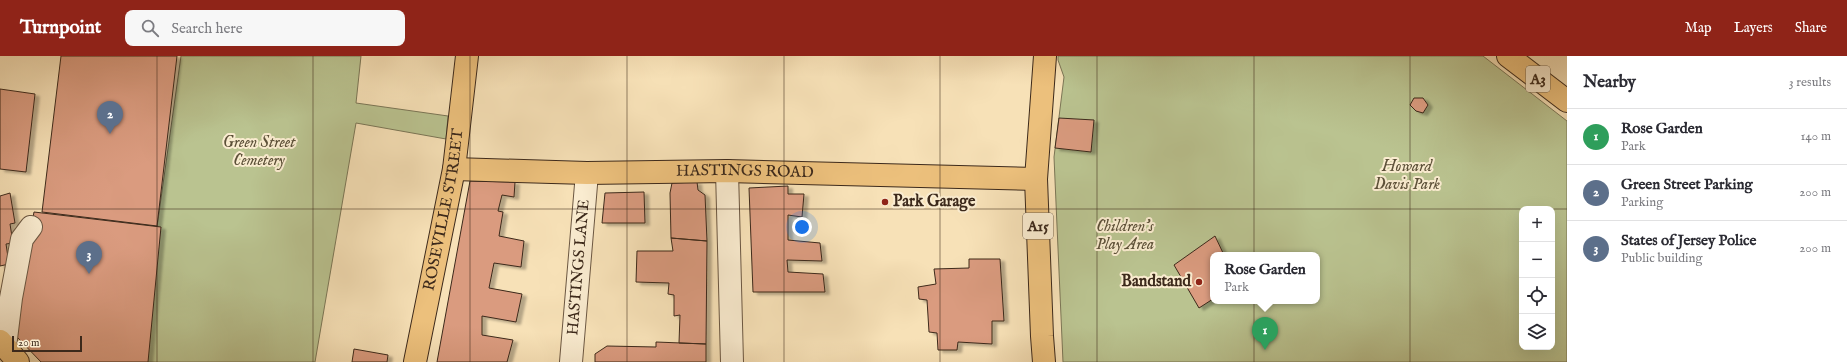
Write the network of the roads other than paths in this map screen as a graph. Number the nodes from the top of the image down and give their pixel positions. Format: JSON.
{"nodes":[{"id":1,"x":467,"y":56,"type":"edge"},
{"id":2,"x":1045,"y":56,"type":"edge"},
{"id":3,"x":1508,"y":56,"type":"edge"},
{"id":4,"x":1567,"y":101,"type":"edge"},
{"id":5,"x":454,"y":169,"type":"junction"},
{"id":6,"x":727,"y":171,"type":"junction"},
{"id":7,"x":587,"y":173,"type":"junction"},
{"id":8,"x":1036,"y":179,"type":"junction"},
{"id":9,"x":31,"y":227,"type":"dead end"},
{"id":10,"x":7,"y":353,"type":"edge"},
{"id":11,"x":415,"y":362,"type":"edge"},
{"id":12,"x":571,"y":362,"type":"edge"},
{"id":13,"x":732,"y":362,"type":"edge"},
{"id":14,"x":1044,"y":362,"type":"edge"}],
"edges":[{"from":1,"to":5,"type":"main road","name":"ROSEVILLE STREET"},
{"from":2,"to":8,"type":"main road","number":"A15"},
{"from":3,"to":4,"type":"main road","number":"A3"},
{"from":5,"to":7,"type":"main road","name":"HASTINGS ROAD"},
{"from":5,"to":11,"type":"main road","name":"ROSEVILLE STREET"},
{"from":6,"to":7,"type":"main road","name":"HASTINGS ROAD"},
{"from":6,"to":8,"type":"main road","name":"HASTINGS ROAD"},
{"from":6,"to":13,"type":"street"},
{"from":7,"to":12,"type":"street","name":"HASTINGS LANE"},
{"from":8,"to":14,"type":"main road","number":"A15"},
{"from":9,"to":10,"type":"street"}]}
